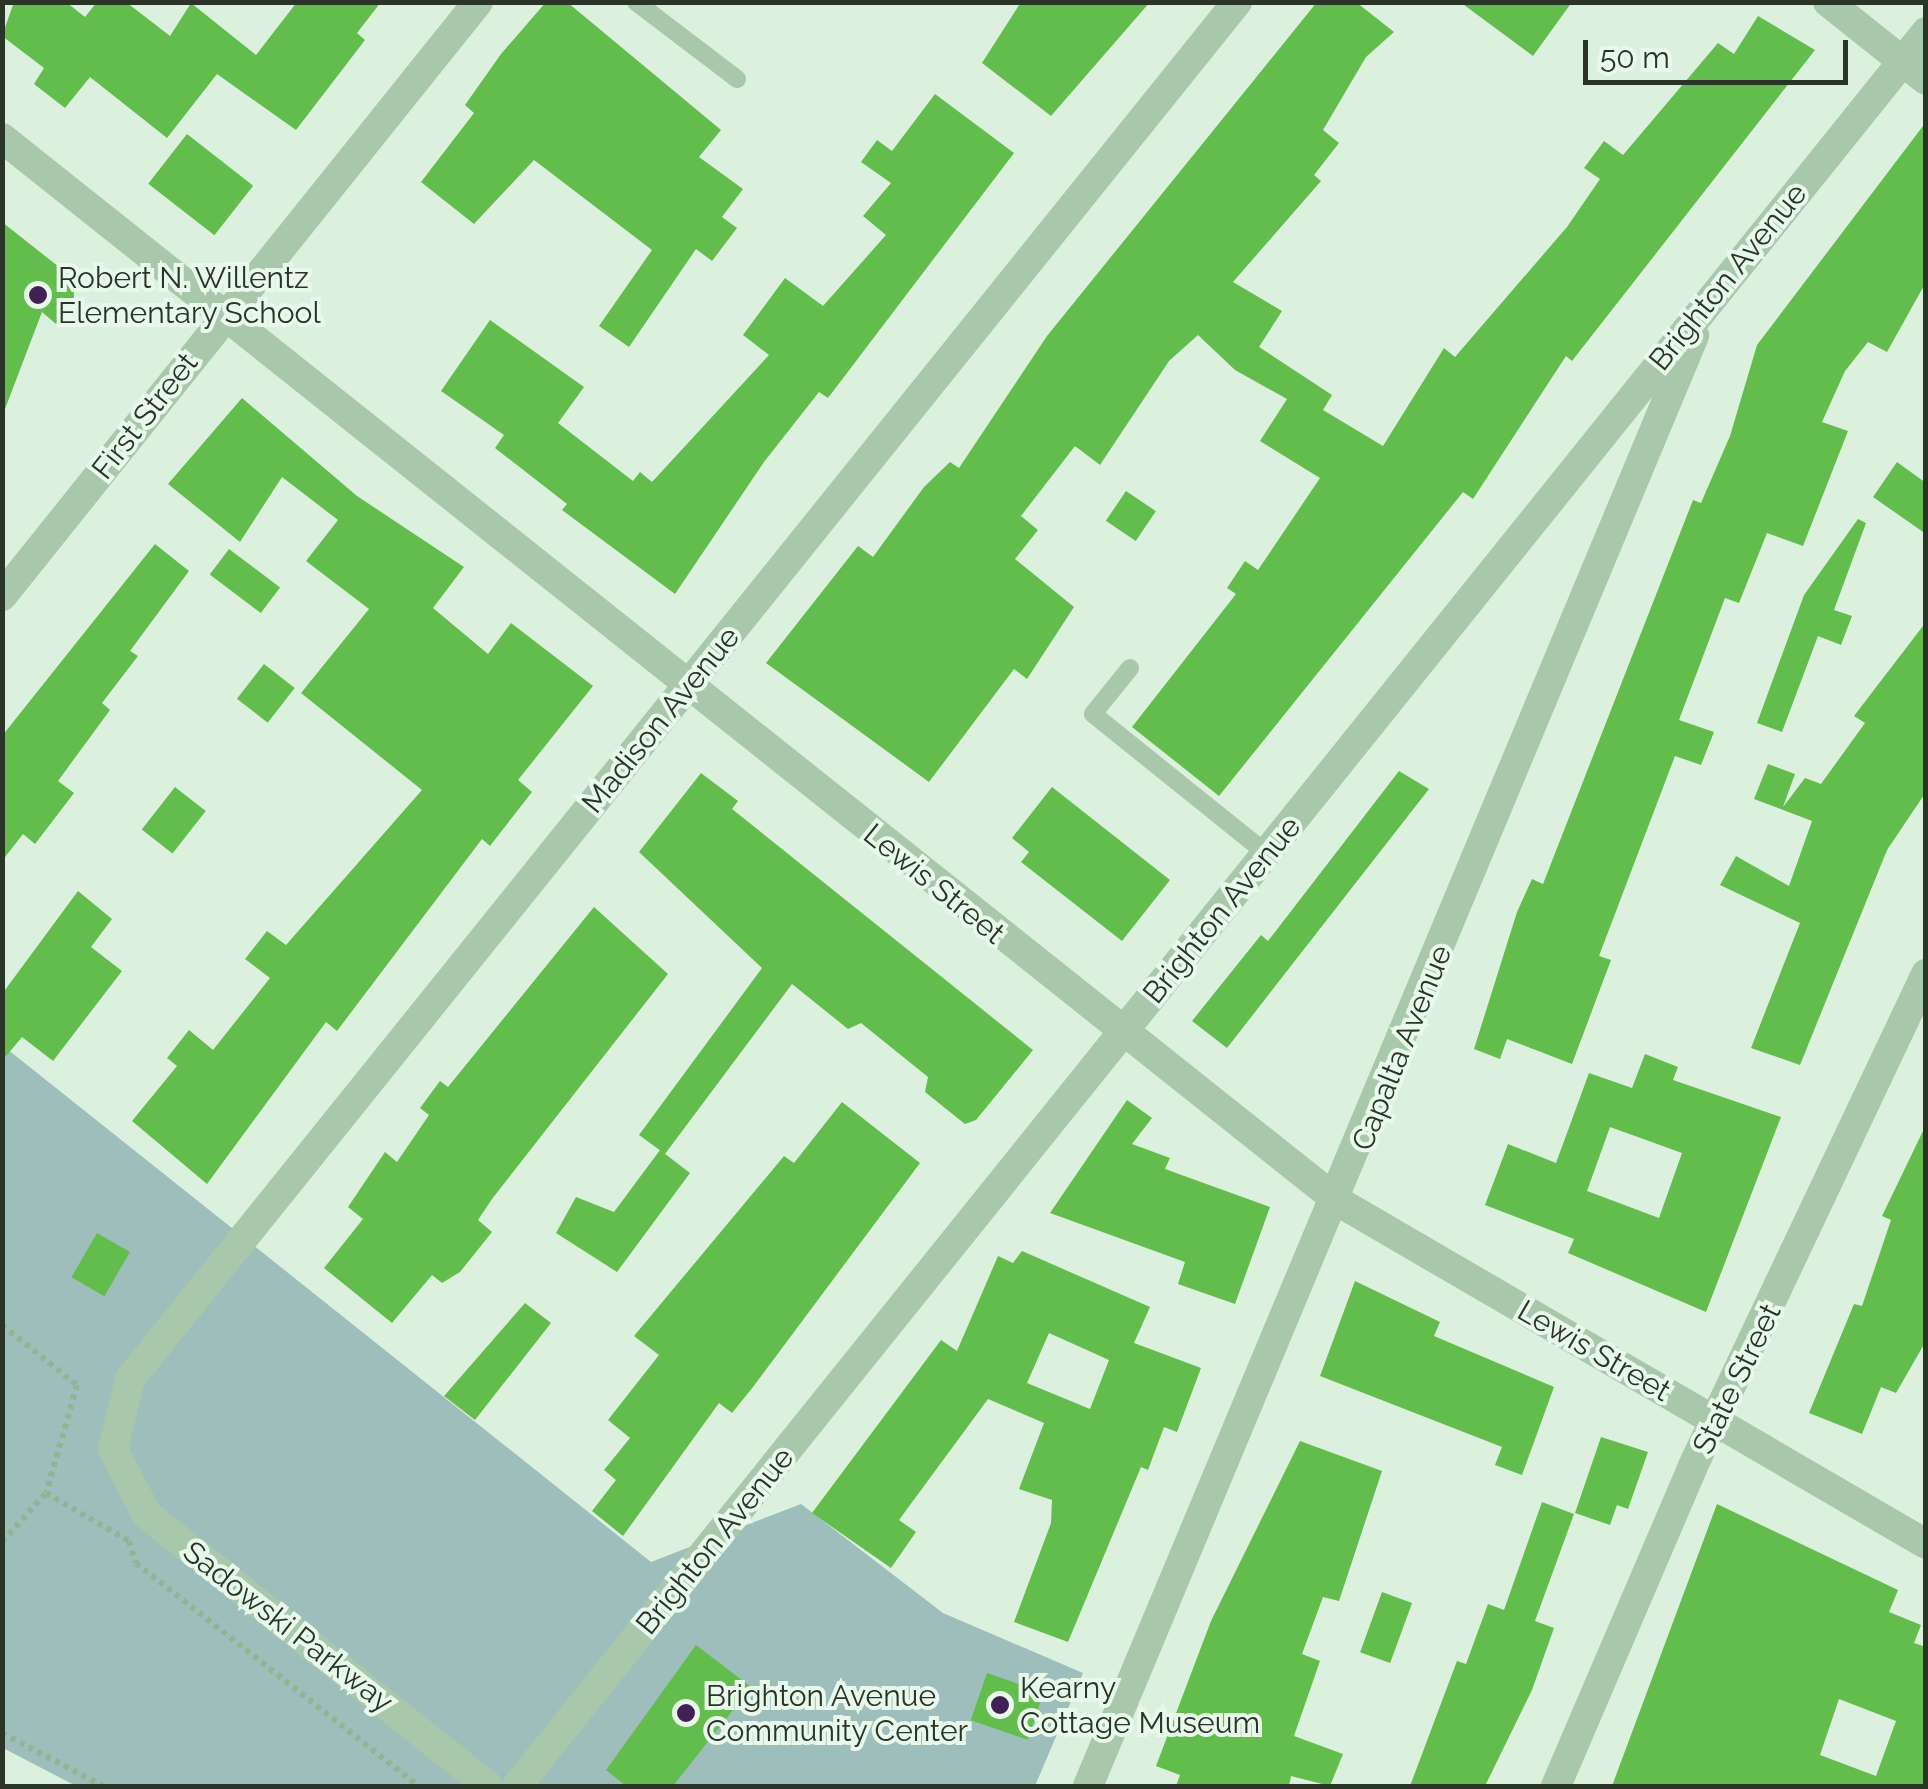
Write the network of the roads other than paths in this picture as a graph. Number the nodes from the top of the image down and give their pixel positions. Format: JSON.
{"nodes":[{"id":1,"x":478,"y":2,"type":"edge"},
{"id":2,"x":636,"y":2,"type":"edge"},
{"id":3,"x":1828,"y":2,"type":"edge"},
{"id":4,"x":1236,"y":3,"type":"edge"},
{"id":5,"x":1926,"y":32,"type":"edge"},
{"id":6,"x":1914,"y":71,"type":"edge"},
{"id":7,"x":737,"y":79,"type":"dead end"},
{"id":8,"x":2,"y":138,"type":"edge"},
{"id":9,"x":1706,"y":305,"type":"junction"},
{"id":10,"x":225,"y":316,"type":"junction"},
{"id":11,"x":2,"y":596,"type":"edge"},
{"id":12,"x":1130,"y":668,"type":"dead end"},
{"id":13,"x":688,"y":687,"type":"junction"},
{"id":14,"x":1267,"y":854,"type":"junction"},
{"id":15,"x":1926,"y":974,"type":"edge"},
{"id":16,"x":1123,"y":1034,"type":"junction"},
{"id":17,"x":1338,"y":1202,"type":"junction"},
{"id":18,"x":1719,"y":1425,"type":"junction"},
{"id":19,"x":112,"y":1450,"type":"joint"},
{"id":20,"x":1926,"y":1544,"type":"edge"},
{"id":21,"x":488,"y":1786,"type":"edge"},
{"id":22,"x":517,"y":1786,"type":"edge"},
{"id":23,"x":1088,"y":1786,"type":"edge"},
{"id":24,"x":1556,"y":1786,"type":"edge"}],
"edges":[{"from":1,"to":10,"type":"street","name":"First Street"},
{"from":2,"to":7,"type":"lane"},
{"from":3,"to":6,"type":"street"},
{"from":4,"to":13,"type":"street","name":"Madison Avenue"},
{"from":5,"to":6,"type":"street","name":"Brighton Avenue"},
{"from":6,"to":9,"type":"street","name":"Brighton Avenue"},
{"from":8,"to":10,"type":"street","name":"Lewis Street"},
{"from":9,"to":14,"type":"street","name":"Brighton Avenue"},
{"from":9,"to":17,"type":"street","name":"Capalta Avenue"},
{"from":10,"to":11,"type":"street","name":"First Street"},
{"from":10,"to":13,"type":"street","name":"Lewis Street"},
{"from":12,"to":14,"type":"lane"},
{"from":13,"to":16,"type":"street","name":"Lewis Street"},
{"from":13,"to":19,"type":"street","name":"Madison Avenue"},
{"from":14,"to":16,"type":"street","name":"Brighton Avenue"},
{"from":15,"to":18,"type":"street","name":"State Street"},
{"from":16,"to":17,"type":"street","name":"Lewis Street"},
{"from":16,"to":22,"type":"street","name":"Brighton Avenue"},
{"from":17,"to":18,"type":"street","name":"Lewis Street"},
{"from":17,"to":23,"type":"street","name":"Capalta Avenue"},
{"from":18,"to":20,"type":"street","name":"Lewis Street"},
{"from":18,"to":24,"type":"street","name":"State Street"},
{"from":19,"to":21,"type":"street","name":"Sadowski Parkway"}]}
